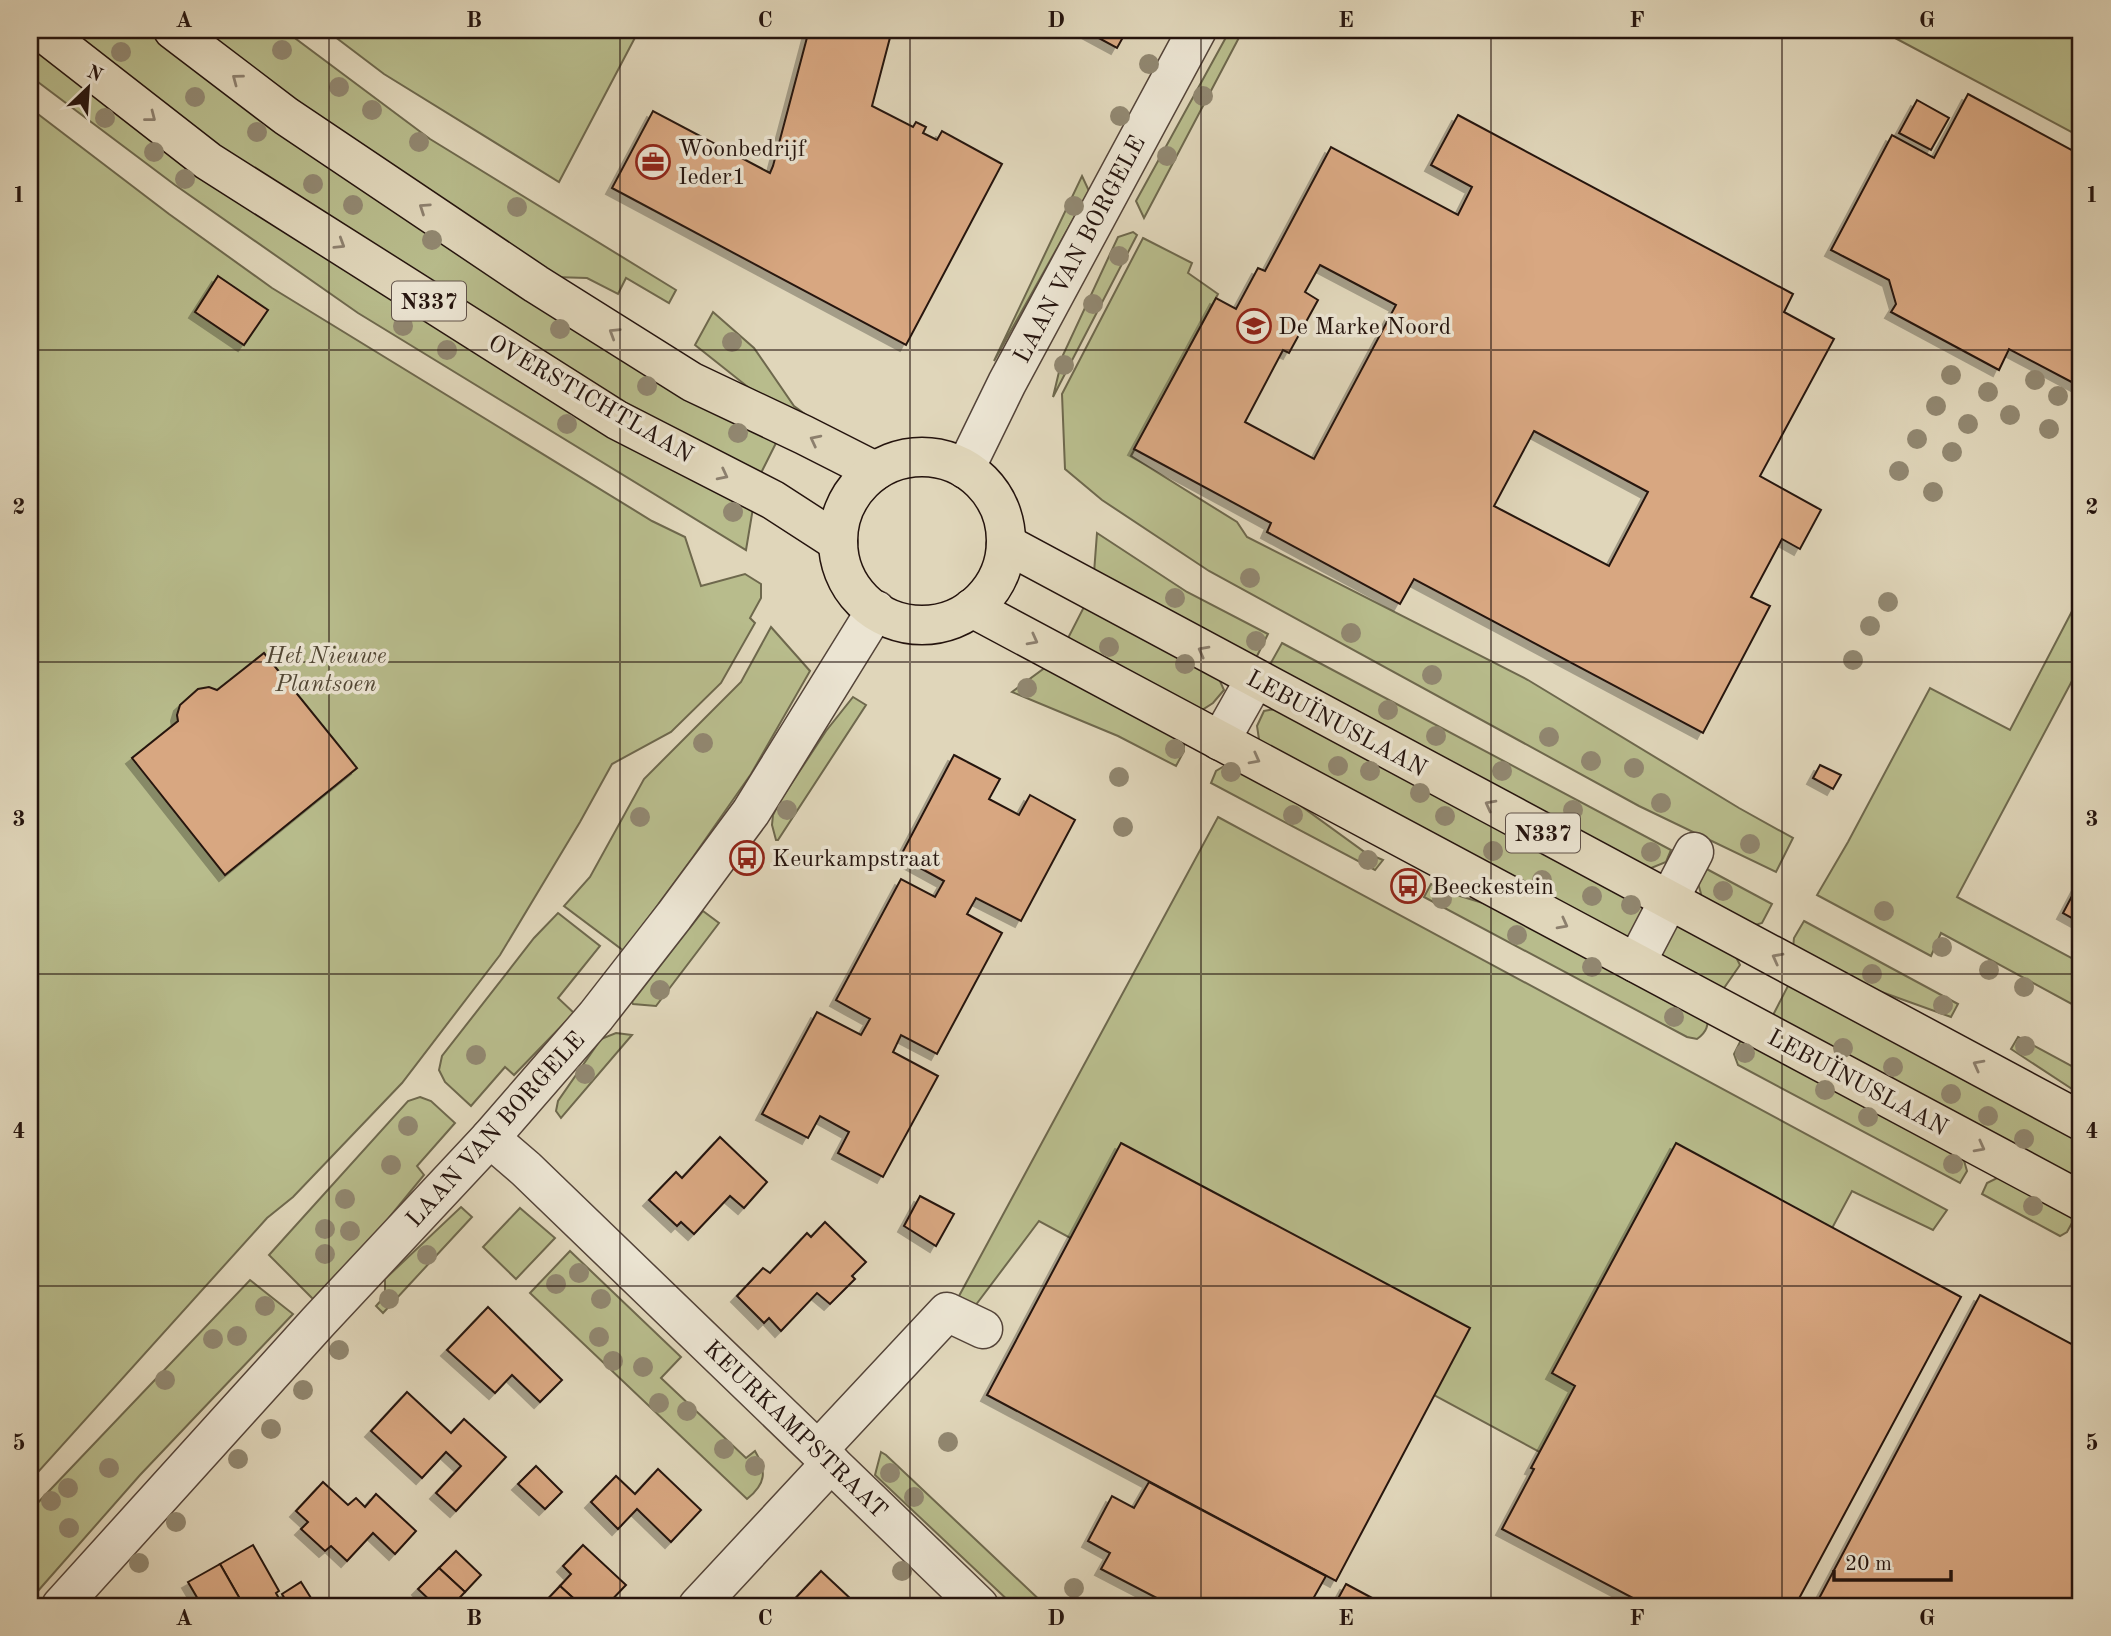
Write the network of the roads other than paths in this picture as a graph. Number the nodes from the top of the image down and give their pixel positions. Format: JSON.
{"nodes":[{"id":1,"x":40,"y":30,"type":"edge"},
{"id":2,"x":173,"y":30,"type":"edge"},
{"id":3,"x":1197,"y":30,"type":"edge"},
{"id":4,"x":965,"y":469,"type":"junction"},
{"id":5,"x":875,"y":471,"type":"junction"},
{"id":6,"x":838,"y":542,"type":"junction"},
{"id":7,"x":1006,"y":544,"type":"junction"},
{"id":8,"x":972,"y":608,"type":"junction"},
{"id":9,"x":876,"y":610,"type":"junction"},
{"id":10,"x":1255,"y":679,"type":"junction"},
{"id":11,"x":1220,"y":741,"type":"junction"},
{"id":12,"x":1694,"y":852,"type":"dead end"},
{"id":13,"x":1669,"y":900,"type":"junction"},
{"id":14,"x":1636,"y":963,"type":"junction"},
{"id":15,"x":2081,"y":1121,"type":"edge"},
{"id":16,"x":490,"y":1138,"type":"junction"},
{"id":17,"x":2081,"y":1201,"type":"edge"},
{"id":18,"x":983,"y":1329,"type":"dead end"},
{"id":19,"x":825,"y":1456,"type":"junction"},
{"id":20,"x":61,"y":1606,"type":"edge"},
{"id":21,"x":698,"y":1606,"type":"edge"},
{"id":22,"x":979,"y":1606,"type":"edge"}],
"edges":[{"from":1,"to":6,"type":"main road","name":"OVERSTICHTLAAN","number":"N337","one_way":true},
{"from":5,"to":2,"type":"main road","one_way":true},
{"from":3,"to":4,"type":"street","name":"LAAN VAN BORGELE"},
{"from":4,"to":5,"type":"main road"},
{"from":4,"to":7,"type":"main road"},
{"from":5,"to":6,"type":"main road"},
{"from":6,"to":9,"type":"main road"},
{"from":7,"to":8,"type":"main road"},
{"from":10,"to":7,"type":"main road","name":"LEBUÏNUSLAAN","number":"N337","one_way":true},
{"from":8,"to":9,"type":"main road"},
{"from":8,"to":11,"type":"main road","name":"LEBUÏNUSLAAN","number":"N337","one_way":true},
{"from":9,"to":16,"type":"street","name":"LAAN VAN BORGELE"},
{"from":10,"to":11,"type":"street"},
{"from":13,"to":10,"type":"main road","name":"LEBUÏNUSLAAN","number":"N337","one_way":true},
{"from":11,"to":14,"type":"main road","name":"LEBUÏNUSLAAN","number":"N337","one_way":true},
{"from":12,"to":13,"type":"street"},
{"from":13,"to":14,"type":"street"},
{"from":15,"to":13,"type":"main road","name":"LEBUÏNUSLAAN","number":"N337","one_way":true},
{"from":14,"to":17,"type":"main road","name":"LEBUÏNUSLAAN","number":"N337","one_way":true},
{"from":16,"to":19,"type":"street","name":"KEURKAMPSTRAAT"},
{"from":16,"to":20,"type":"street","name":"LAAN VAN BORGELE"},
{"from":18,"to":19,"type":"street"},
{"from":19,"to":21,"type":"street"},
{"from":19,"to":22,"type":"street","name":"KEURKAMPSTRAAT"}]}
